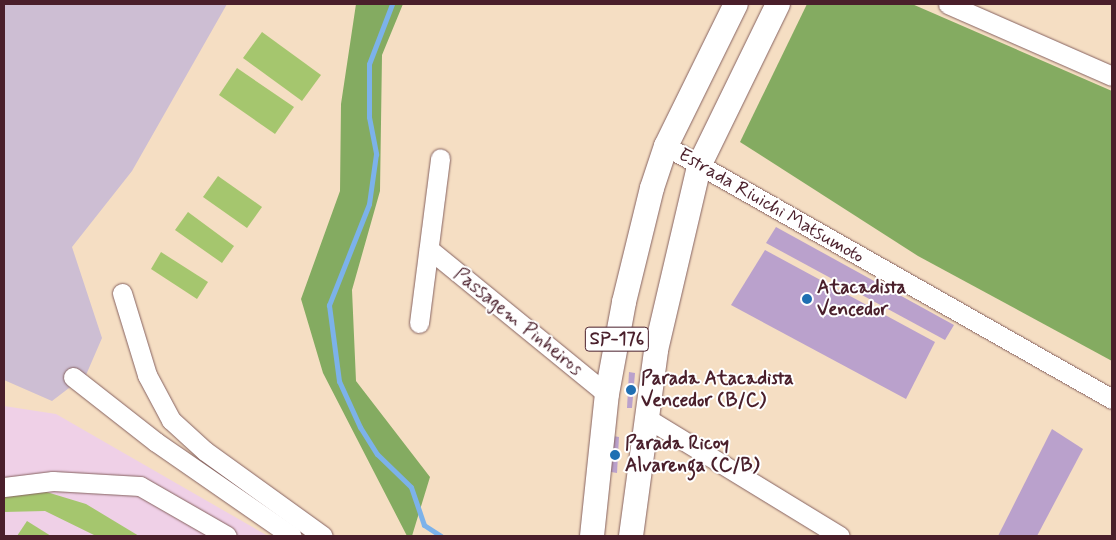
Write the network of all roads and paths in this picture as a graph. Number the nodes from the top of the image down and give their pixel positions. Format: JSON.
{"nodes":[{"id":1,"x":736,"y":4,"type":"edge"},
{"id":2,"x":778,"y":4,"type":"edge"},
{"id":3,"x":948,"y":4,"type":"edge"},
{"id":4,"x":1112,"y":76,"type":"edge"},
{"id":5,"x":666,"y":146,"type":"junction"},
{"id":6,"x":440,"y":158,"type":"dead end"},
{"id":7,"x":699,"y":166,"type":"junction"},
{"id":8,"x":429,"y":249,"type":"junction"},
{"id":9,"x":122,"y":293,"type":"dead end"},
{"id":10,"x":419,"y":323,"type":"dead end"},
{"id":11,"x":72,"y":377,"type":"dead end"},
{"id":12,"x":607,"y":394,"type":"junction"},
{"id":13,"x":1112,"y":399,"type":"edge"},
{"id":14,"x":645,"y":417,"type":"junction"},
{"id":15,"x":4,"y":487,"type":"edge"},
{"id":16,"x":226,"y":536,"type":"edge"},
{"id":17,"x":292,"y":536,"type":"edge"},
{"id":18,"x":323,"y":536,"type":"edge"},
{"id":19,"x":592,"y":536,"type":"edge"},
{"id":20,"x":632,"y":536,"type":"edge"},
{"id":21,"x":840,"y":536,"type":"edge"}],
"edges":[{"from":1,"to":5,"type":"main road","number":"SP-176"},
{"from":2,"to":7,"type":"main road","number":"SP-176"},
{"from":3,"to":4,"type":"street"},
{"from":5,"to":7,"type":"street","name":"Estrada Riuichi Matsumoto"},
{"from":5,"to":12,"type":"main road","number":"SP-176"},
{"from":6,"to":8,"type":"street"},
{"from":7,"to":13,"type":"street","name":"Estrada Riuichi Matsumoto"},
{"from":7,"to":14,"type":"main road","number":"SP-176"},
{"from":8,"to":10,"type":"street"},
{"from":8,"to":12,"type":"street","name":"Passagem Pinheiros"},
{"from":9,"to":18,"type":"street"},
{"from":11,"to":17,"type":"street"},
{"from":12,"to":19,"type":"main road","number":"SP-176"},
{"from":14,"to":20,"type":"main road","number":"SP-176"},
{"from":14,"to":21,"type":"street"},
{"from":15,"to":16,"type":"street"}]}
